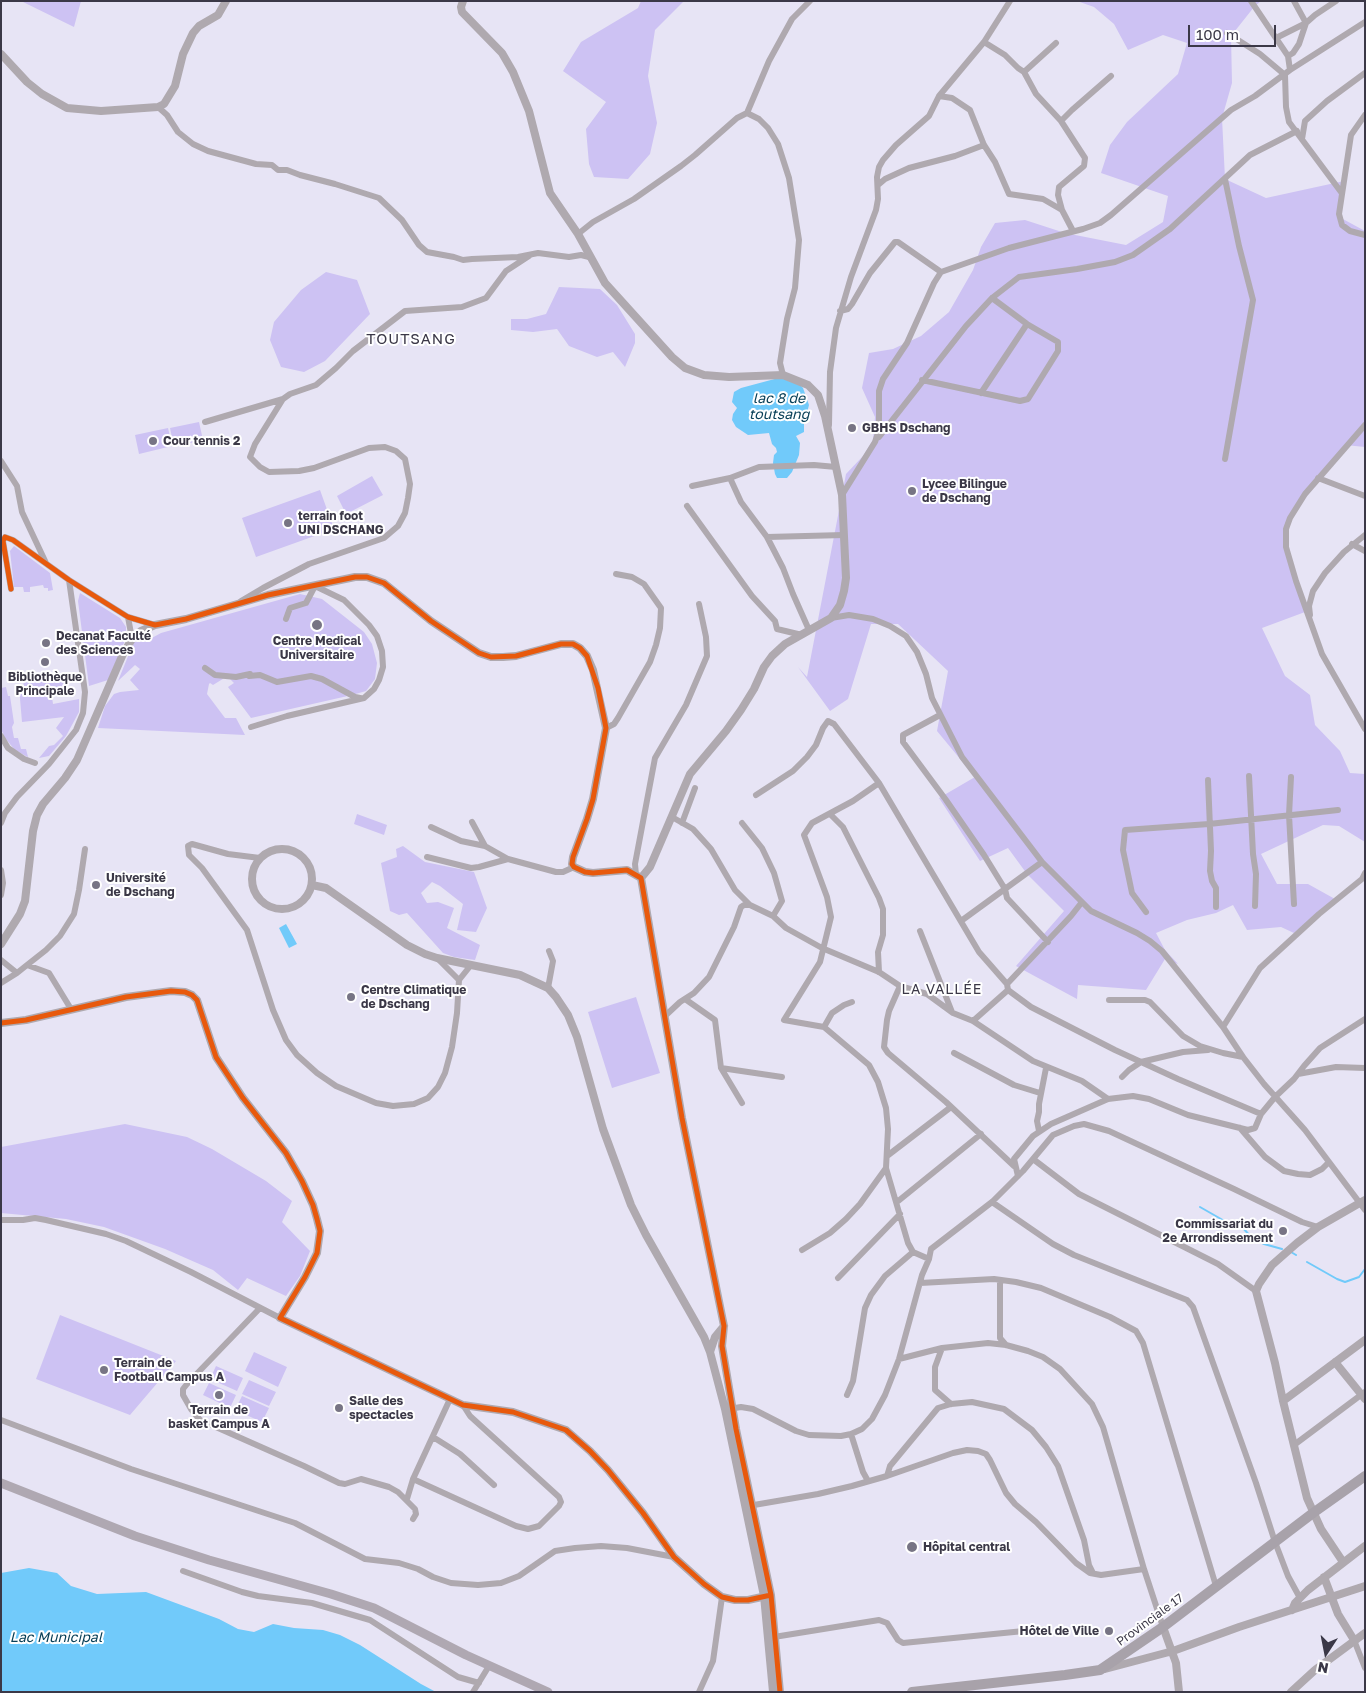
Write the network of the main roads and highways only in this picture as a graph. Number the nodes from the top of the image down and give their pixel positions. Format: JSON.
{"nodes":[{"id":1,"x":1365,"y":1476,"type":"edge"},
{"id":2,"x":1,"y":1483,"type":"edge"},
{"id":3,"x":548,"y":1692,"type":"edge"},
{"id":4,"x":912,"y":1692,"type":"edge"}],
"edges":[{"from":1,"to":4,"type":"main road","name":"Provinciale 17"},
{"from":2,"to":3,"type":"main road"}]}
